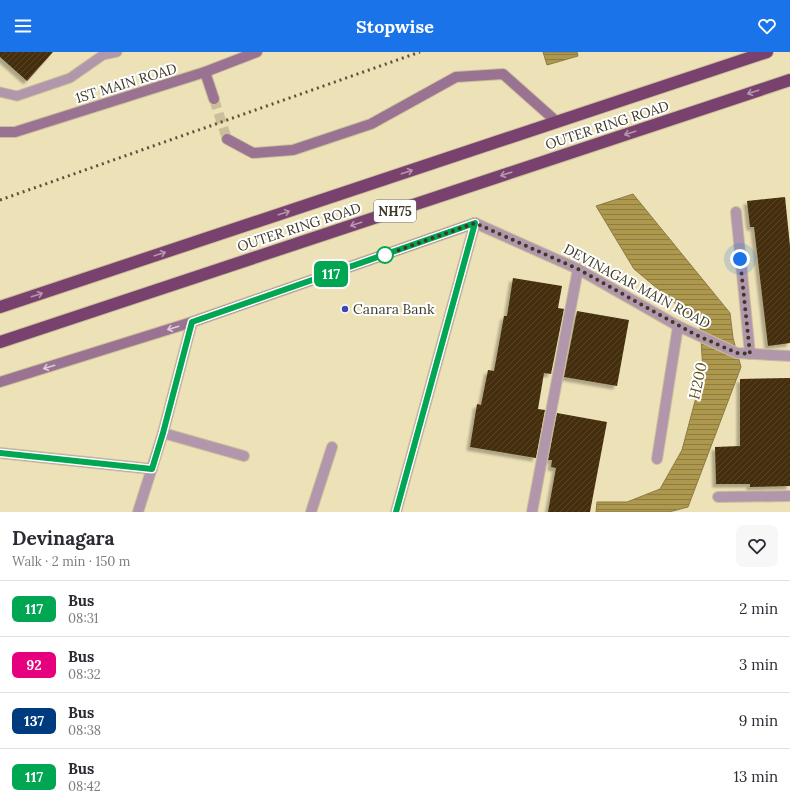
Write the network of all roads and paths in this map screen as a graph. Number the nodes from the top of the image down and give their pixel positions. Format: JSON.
{"nodes":[{"id":1,"x":117,"y":52,"type":"edge"},
{"id":2,"x":257,"y":52,"type":"edge"},
{"id":3,"x":767,"y":52,"type":"edge"},
{"id":4,"x":206,"y":72,"type":"junction"},
{"id":5,"x":790,"y":80,"type":"edge"},
{"id":6,"x":0,"y":92,"type":"edge"},
{"id":7,"x":214,"y":99,"type":"tunnel mouth"},
{"id":8,"x":557,"y":122,"type":"junction"},
{"id":9,"x":0,"y":132,"type":"edge"},
{"id":10,"x":226,"y":139,"type":"tunnel mouth"},
{"id":11,"x":736,"y":212,"type":"dead end"},
{"id":12,"x":475,"y":223,"type":"junction"},
{"id":13,"x":578,"y":269,"type":"junction"},
{"id":14,"x":0,"y":307,"type":"edge"},
{"id":15,"x":192,"y":322,"type":"junction"},
{"id":16,"x":678,"y":326,"type":"junction"},
{"id":17,"x":0,"y":342,"type":"edge"},
{"id":18,"x":750,"y":354,"type":"junction"},
{"id":19,"x":790,"y":356,"type":"edge"},
{"id":20,"x":0,"y":382,"type":"edge"},
{"id":21,"x":163,"y":433,"type":"junction"},
{"id":22,"x":332,"y":447,"type":"dead end"},
{"id":23,"x":0,"y":453,"type":"edge"},
{"id":24,"x":244,"y":456,"type":"dead end"},
{"id":25,"x":657,"y":459,"type":"dead end"},
{"id":26,"x":152,"y":469,"type":"junction"},
{"id":27,"x":790,"y":496,"type":"edge"},
{"id":28,"x":718,"y":497,"type":"dead end"},
{"id":29,"x":138,"y":512,"type":"edge"},
{"id":30,"x":311,"y":512,"type":"edge"},
{"id":31,"x":396,"y":512,"type":"edge"},
{"id":32,"x":532,"y":512,"type":"edge"}],
"edges":[{"from":1,"to":6,"type":"lane"},
{"from":2,"to":4,"type":"street","name":"1ST MAIN ROAD"},
{"from":3,"to":8,"type":"highway","name":"OUTER RING ROAD","number":"NH75"},
{"from":4,"to":7,"type":"street"},
{"from":4,"to":9,"type":"street","name":"1ST MAIN ROAD"},
{"from":5,"to":17,"type":"highway","name":"OUTER RING ROAD","number":"NH75","one_way":true},
{"from":8,"to":10,"type":"street"},
{"from":14,"to":8,"type":"highway","name":"OUTER RING ROAD","number":"NH75","one_way":true},
{"from":11,"to":18,"type":"street"},
{"from":12,"to":13,"type":"street","name":"DEVINAGAR MAIN ROAD"},
{"from":12,"to":15,"type":"street"},
{"from":12,"to":31,"type":"street"},
{"from":13,"to":16,"type":"street","name":"DEVINAGAR MAIN ROAD"},
{"from":13,"to":32,"type":"street"},
{"from":15,"to":20,"type":"street","one_way":true},
{"from":15,"to":21,"type":"street"},
{"from":16,"to":18,"type":"street","name":"DEVINAGAR MAIN ROAD"},
{"from":16,"to":25,"type":"street"},
{"from":18,"to":19,"type":"street","name":"DEVINAGAR MAIN ROAD"},
{"from":21,"to":24,"type":"street"},
{"from":21,"to":26,"type":"street"},
{"from":22,"to":30,"type":"street"},
{"from":23,"to":26,"type":"street"},
{"from":26,"to":29,"type":"street"},
{"from":27,"to":28,"type":"street"}]}
